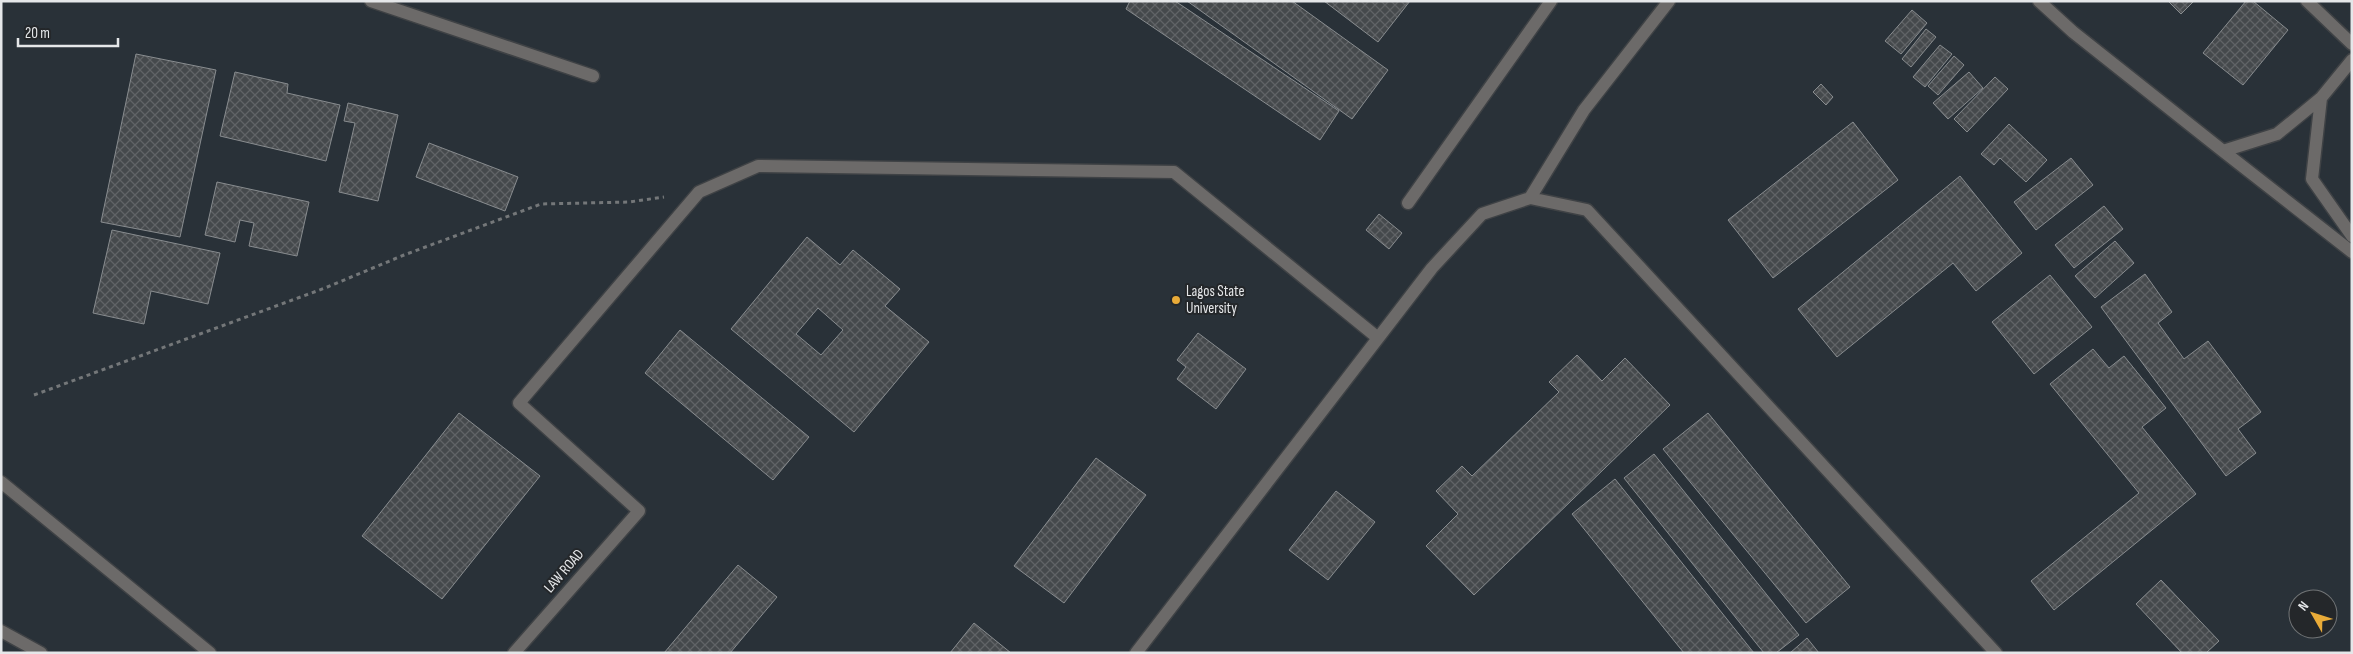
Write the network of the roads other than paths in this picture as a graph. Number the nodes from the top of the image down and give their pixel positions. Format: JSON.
{"nodes":[{"id":1,"x":371,"y":1,"type":"edge"},
{"id":2,"x":1551,"y":1,"type":"edge"},
{"id":3,"x":1669,"y":1,"type":"edge"},
{"id":4,"x":2039,"y":1,"type":"edge"},
{"id":5,"x":2307,"y":1,"type":"edge"},
{"id":6,"x":2352,"y":44,"type":"edge"},
{"id":7,"x":2352,"y":60,"type":"edge"},
{"id":8,"x":592,"y":76,"type":"dead end"},
{"id":9,"x":2321,"y":98,"type":"junction"},
{"id":10,"x":2224,"y":151,"type":"junction"},
{"id":11,"x":1530,"y":198,"type":"junction"},
{"id":12,"x":1408,"y":204,"type":"dead end"},
{"id":13,"x":2352,"y":236,"type":"edge"},
{"id":14,"x":2352,"y":252,"type":"edge"},
{"id":15,"x":1378,"y":338,"type":"junction"},
{"id":16,"x":1,"y":482,"type":"edge"},
{"id":17,"x":1,"y":631,"type":"edge"},
{"id":18,"x":41,"y":653,"type":"edge"},
{"id":19,"x":210,"y":653,"type":"edge"},
{"id":20,"x":514,"y":653,"type":"edge"},
{"id":21,"x":1136,"y":653,"type":"edge"},
{"id":22,"x":1996,"y":653,"type":"edge"}],
"edges":[{"from":1,"to":8,"type":"lane"},
{"from":2,"to":12,"type":"lane"},
{"from":3,"to":11,"type":"lane"},
{"from":4,"to":10,"type":"lane"},
{"from":5,"to":6,"type":"lane"},
{"from":7,"to":9,"type":"lane"},
{"from":9,"to":10,"type":"lane"},
{"from":9,"to":13,"type":"lane"},
{"from":10,"to":14,"type":"lane"},
{"from":11,"to":15,"type":"lane"},
{"from":11,"to":22,"type":"lane"},
{"from":15,"to":20,"type":"lane","name":"LAW ROAD"},
{"from":15,"to":21,"type":"lane"},
{"from":16,"to":19,"type":"lane"},
{"from":17,"to":18,"type":"lane"}]}
